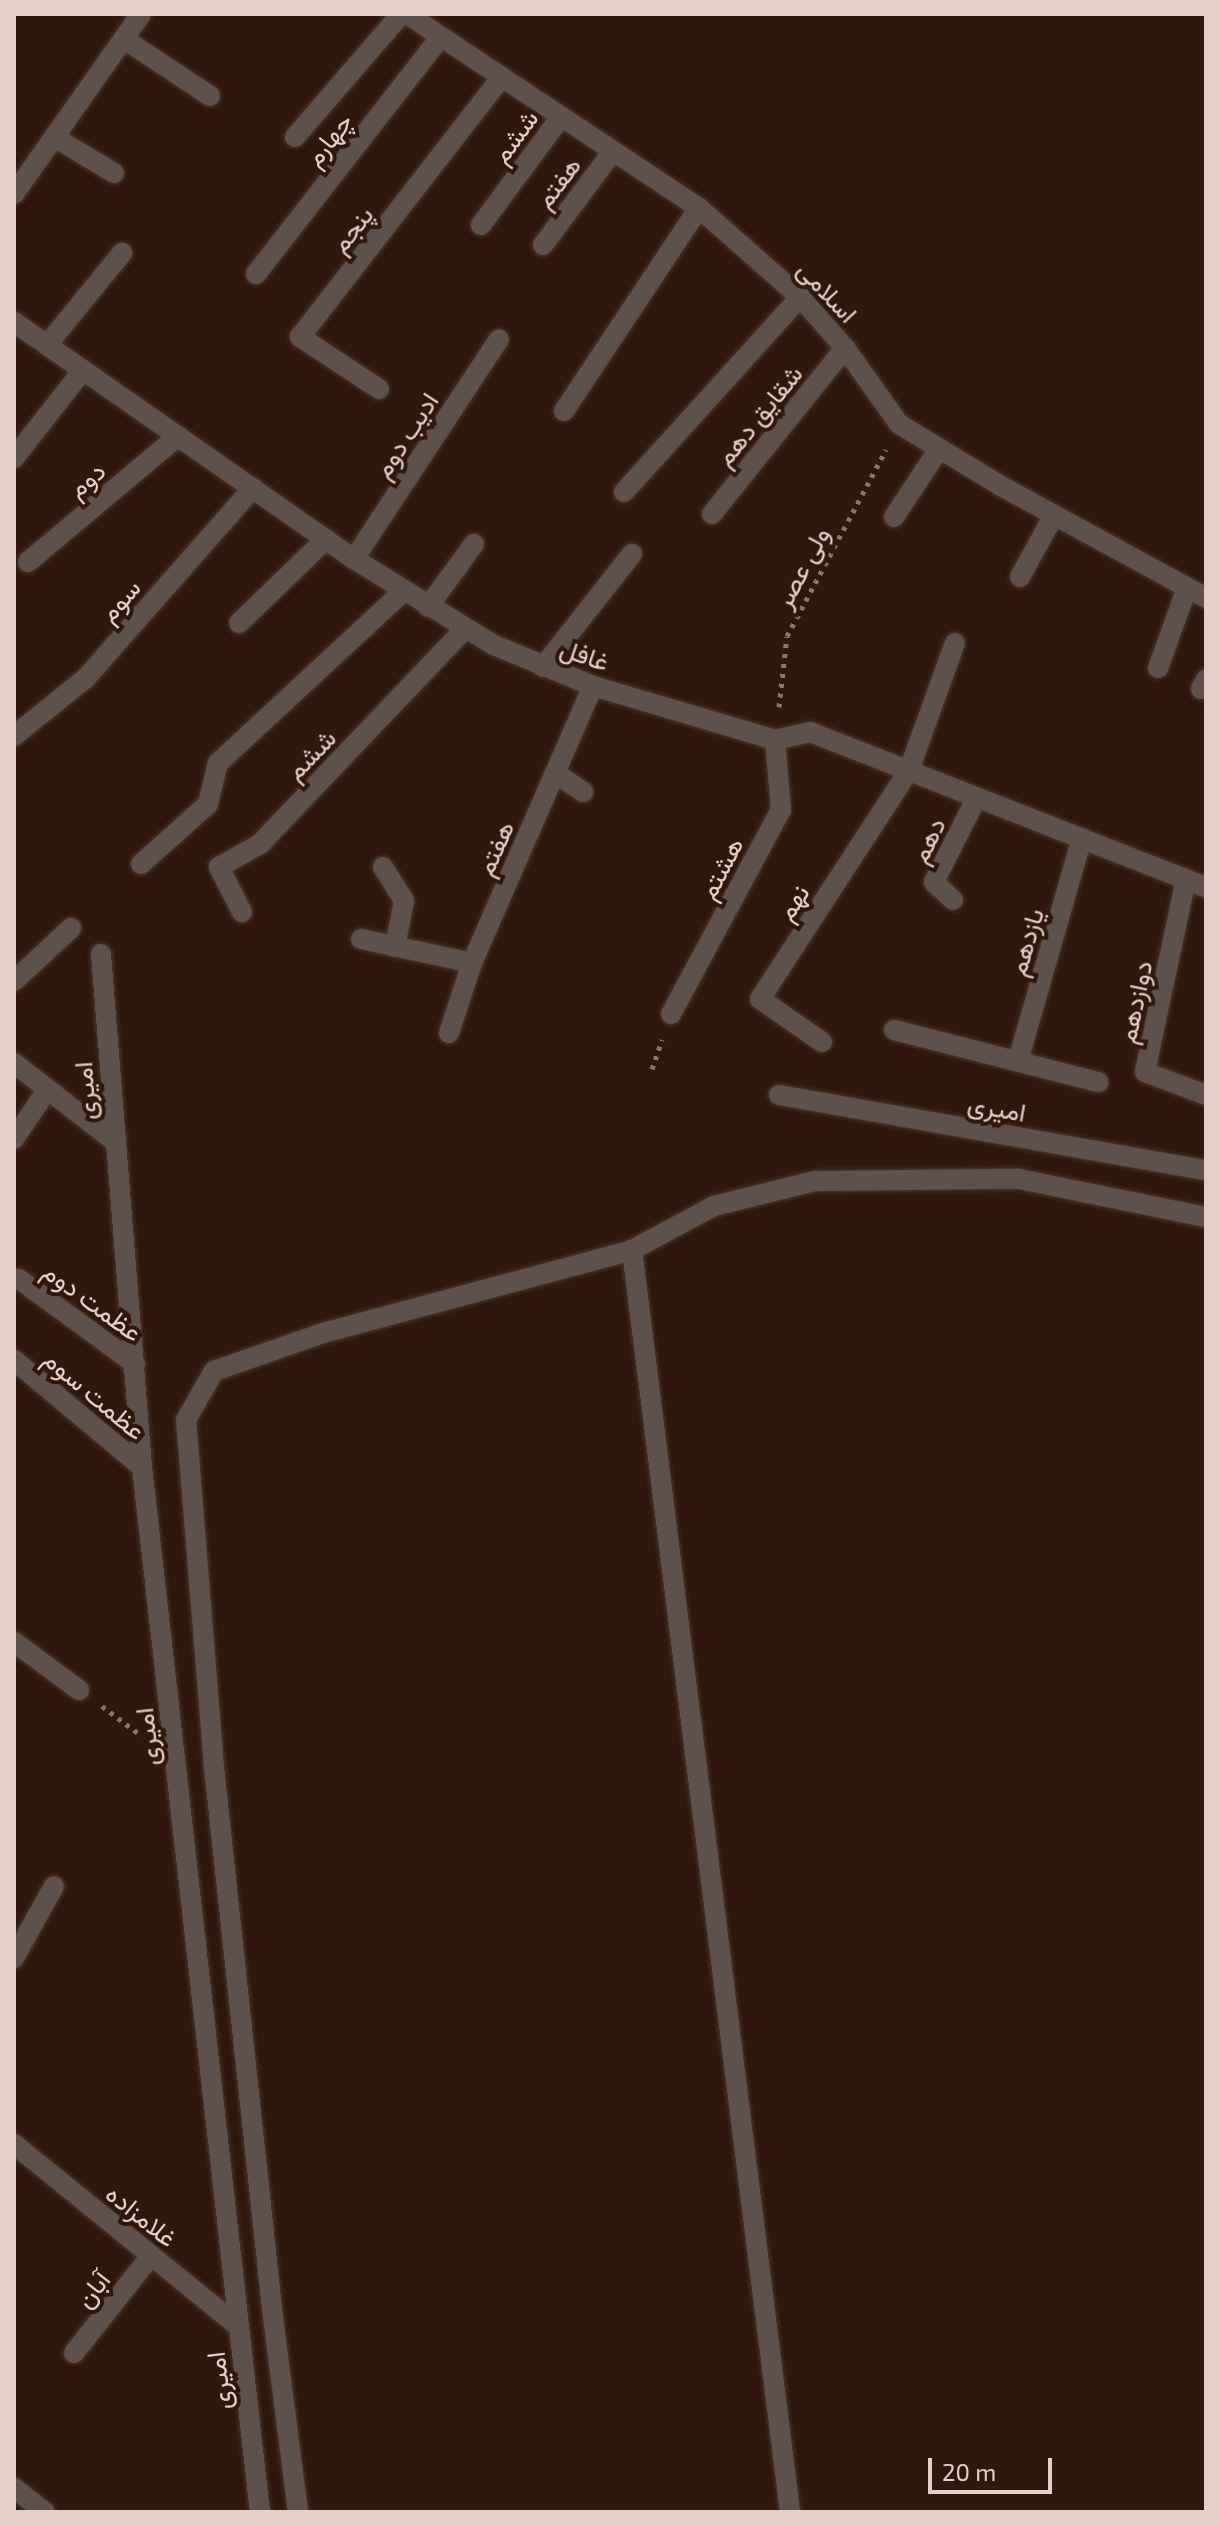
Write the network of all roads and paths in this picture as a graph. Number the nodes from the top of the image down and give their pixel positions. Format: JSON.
{"nodes":[{"id":1,"x":141,"y":14,"type":"edge"},
{"id":2,"x":401,"y":14,"type":"edge"},
{"id":3,"x":407,"y":14,"type":"edge"},
{"id":4,"x":441,"y":36,"type":"junction"},
{"id":5,"x":124,"y":39,"type":"junction"},
{"id":6,"x":502,"y":77,"type":"junction"},
{"id":7,"x":210,"y":96,"type":"dead end"},
{"id":8,"x":561,"y":117,"type":"junction"},
{"id":9,"x":54,"y":137,"type":"junction"},
{"id":10,"x":295,"y":137,"type":"dead end"},
{"id":11,"x":613,"y":151,"type":"junction"},
{"id":12,"x":114,"y":173,"type":"dead end"},
{"id":13,"x":14,"y":194,"type":"edge"},
{"id":14,"x":699,"y":208,"type":"junction"},
{"id":15,"x":481,"y":225,"type":"dead end"},
{"id":16,"x":543,"y":245,"type":"dead end"},
{"id":17,"x":122,"y":253,"type":"dead end"},
{"id":18,"x":256,"y":274,"type":"dead end"},
{"id":19,"x":800,"y":297,"type":"junction"},
{"id":20,"x":14,"y":322,"type":"edge"},
{"id":21,"x":499,"y":339,"type":"dead end"},
{"id":22,"x":47,"y":345,"type":"junction"},
{"id":23,"x":845,"y":348,"type":"junction"},
{"id":24,"x":83,"y":370,"type":"junction"},
{"id":25,"x":379,"y":389,"type":"dead end"},
{"id":26,"x":564,"y":411,"type":"dead end"},
{"id":27,"x":899,"y":424,"type":"junction"},
{"id":28,"x":178,"y":436,"type":"junction"},
{"id":29,"x":939,"y":449,"type":"junction"},
{"id":30,"x":14,"y":458,"type":"edge"},
{"id":31,"x":253,"y":488,"type":"junction"},
{"id":32,"x":624,"y":492,"type":"dead end"},
{"id":33,"x":712,"y":514,"type":"dead end"},
{"id":34,"x":1054,"y":515,"type":"junction"},
{"id":35,"x":894,"y":517,"type":"dead end"},
{"id":36,"x":326,"y":539,"type":"junction"},
{"id":37,"x":474,"y":544,"type":"dead end"},
{"id":38,"x":632,"y":554,"type":"dead end"},
{"id":39,"x":354,"y":559,"type":"junction"},
{"id":40,"x":28,"y":562,"type":"dead end"},
{"id":41,"x":1020,"y":577,"type":"dead end"},
{"id":42,"x":1187,"y":588,"type":"junction"},
{"id":43,"x":404,"y":591,"type":"junction"},
{"id":44,"x":1206,"y":598,"type":"edge"},
{"id":45,"x":428,"y":607,"type":"junction"},
{"id":46,"x":239,"y":623,"type":"dead end"},
{"id":47,"x":464,"y":630,"type":"junction"},
{"id":48,"x":955,"y":643,"type":"dead end"},
{"id":49,"x":543,"y":667,"type":"junction"},
{"id":50,"x":1158,"y":668,"type":"dead end"},
{"id":51,"x":593,"y":686,"type":"junction"},
{"id":52,"x":14,"y":736,"type":"edge"},
{"id":53,"x":775,"y":740,"type":"junction"},
{"id":54,"x":909,"y":770,"type":"junction"},
{"id":55,"x":555,"y":773,"type":"junction"},
{"id":56,"x":583,"y":792,"type":"dead end"},
{"id":57,"x":977,"y":797,"type":"junction"},
{"id":58,"x":1082,"y":838,"type":"junction"},
{"id":59,"x":141,"y":864,"type":"dead end"},
{"id":60,"x":383,"y":867,"type":"dead end"},
{"id":61,"x":1186,"y":879,"type":"junction"},
{"id":62,"x":1206,"y":887,"type":"edge"},
{"id":63,"x":953,"y":900,"type":"dead end"},
{"id":64,"x":242,"y":912,"type":"dead end"},
{"id":65,"x":71,"y":928,"type":"dead end"},
{"id":66,"x":361,"y":939,"type":"dead end"},
{"id":67,"x":395,"y":947,"type":"junction"},
{"id":68,"x":101,"y":954,"type":"dead end"},
{"id":69,"x":472,"y":963,"type":"junction"},
{"id":70,"x":14,"y":981,"type":"edge"},
{"id":71,"x":671,"y":1014,"type":"dead end"},
{"id":72,"x":894,"y":1030,"type":"dead end"},
{"id":73,"x":449,"y":1033,"type":"dead end"},
{"id":74,"x":822,"y":1042,"type":"dead end"},
{"id":75,"x":1018,"y":1061,"type":"junction"},
{"id":76,"x":14,"y":1063,"type":"edge"},
{"id":77,"x":1098,"y":1082,"type":"dead end"},
{"id":78,"x":47,"y":1090,"type":"junction"},
{"id":79,"x":779,"y":1095,"type":"dead end"},
{"id":80,"x":1206,"y":1095,"type":"edge"},
{"id":81,"x":14,"y":1139,"type":"edge"},
{"id":82,"x":113,"y":1140,"type":"junction"},
{"id":83,"x":1206,"y":1170,"type":"edge"},
{"id":84,"x":1206,"y":1217,"type":"edge"},
{"id":85,"x":632,"y":1250,"type":"junction"},
{"id":86,"x":19,"y":1279,"type":"dead end"},
{"id":87,"x":14,"y":1360,"type":"edge"},
{"id":88,"x":135,"y":1364,"type":"junction"},
{"id":89,"x":142,"y":1467,"type":"junction"},
{"id":90,"x":14,"y":1642,"type":"edge"},
{"id":91,"x":79,"y":1690,"type":"joint"},
{"id":92,"x":175,"y":1761,"type":"junction"},
{"id":93,"x":54,"y":1886,"type":"dead end"},
{"id":94,"x":14,"y":1958,"type":"edge"},
{"id":95,"x":14,"y":2144,"type":"edge"},
{"id":96,"x":151,"y":2256,"type":"junction"},
{"id":97,"x":238,"y":2326,"type":"junction"},
{"id":98,"x":74,"y":2353,"type":"dead end"},
{"id":99,"x":14,"y":2488,"type":"edge"},
{"id":100,"x":45,"y":2512,"type":"edge"},
{"id":101,"x":260,"y":2512,"type":"edge"},
{"id":102,"x":298,"y":2512,"type":"edge"},
{"id":103,"x":790,"y":2512,"type":"edge"}],
"edges":[{"from":1,"to":5,"type":"street"},
{"from":2,"to":10,"type":"street"},
{"from":3,"to":4,"type":"street","name":"اسلامی"},
{"from":4,"to":6,"type":"street","name":"اسلامی"},
{"from":4,"to":18,"type":"street","name":"چهارم"},
{"from":5,"to":7,"type":"street"},
{"from":5,"to":9,"type":"street"},
{"from":6,"to":8,"type":"street","name":"اسلامی"},
{"from":6,"to":25,"type":"street","name":"پنجم"},
{"from":8,"to":11,"type":"street","name":"اسلامی"},
{"from":8,"to":15,"type":"street","name":"ششم"},
{"from":9,"to":12,"type":"street"},
{"from":9,"to":13,"type":"street"},
{"from":11,"to":14,"type":"street","name":"اسلامی"},
{"from":11,"to":16,"type":"street","name":"هفتم"},
{"from":14,"to":19,"type":"street","name":"اسلامی"},
{"from":14,"to":26,"type":"street"},
{"from":17,"to":22,"type":"street"},
{"from":19,"to":23,"type":"street","name":"اسلامی"},
{"from":19,"to":32,"type":"street"},
{"from":20,"to":22,"type":"street","name":"غافل"},
{"from":21,"to":39,"type":"street","name":"ادیب دوم"},
{"from":22,"to":24,"type":"street","name":"غافل"},
{"from":23,"to":27,"type":"street","name":"اسلامی"},
{"from":23,"to":33,"type":"street","name":"شقایق دهم"},
{"from":24,"to":28,"type":"street","name":"غافل"},
{"from":24,"to":30,"type":"street"},
{"from":27,"to":29,"type":"street","name":"اسلامی"},
{"from":27,"to":53,"type":"path","name":"ولی عصر"},
{"from":28,"to":31,"type":"street","name":"غافل"},
{"from":28,"to":40,"type":"street","name":"دوم"},
{"from":29,"to":34,"type":"street","name":"اسلامی"},
{"from":29,"to":35,"type":"street"},
{"from":31,"to":36,"type":"street","name":"غافل"},
{"from":31,"to":52,"type":"street","name":"سوم"},
{"from":34,"to":41,"type":"street"},
{"from":34,"to":42,"type":"street","name":"اسلامی"},
{"from":36,"to":39,"type":"street","name":"غافل"},
{"from":36,"to":46,"type":"street"},
{"from":37,"to":45,"type":"street"},
{"from":38,"to":49,"type":"street"},
{"from":39,"to":43,"type":"street","name":"غافل"},
{"from":42,"to":44,"type":"street","name":"اسلامی"},
{"from":42,"to":50,"type":"street"},
{"from":43,"to":45,"type":"street","name":"غافل"},
{"from":43,"to":59,"type":"street"},
{"from":45,"to":47,"type":"street","name":"غافل"},
{"from":47,"to":49,"type":"street","name":"غافل"},
{"from":47,"to":64,"type":"street","name":"ششم"},
{"from":48,"to":54,"type":"street"},
{"from":49,"to":51,"type":"street","name":"غافل"},
{"from":51,"to":53,"type":"street","name":"غافل"},
{"from":51,"to":55,"type":"street","name":"هفتم"},
{"from":53,"to":54,"type":"street","name":"غافل"},
{"from":53,"to":71,"type":"street","name":"هشتم"},
{"from":54,"to":57,"type":"street","name":"غافل"},
{"from":54,"to":74,"type":"street","name":"نهم"},
{"from":55,"to":56,"type":"street"},
{"from":55,"to":69,"type":"street","name":"هفتم"},
{"from":57,"to":58,"type":"street","name":"غافل"},
{"from":57,"to":63,"type":"street","name":"دهم"},
{"from":58,"to":61,"type":"street","name":"غافل"},
{"from":58,"to":75,"type":"street","name":"یازدهم"},
{"from":60,"to":67,"type":"street"},
{"from":61,"to":62,"type":"street","name":"غافل"},
{"from":61,"to":80,"type":"street","name":"دوازدهم"},
{"from":65,"to":70,"type":"street"},
{"from":66,"to":67,"type":"street"},
{"from":67,"to":69,"type":"street"},
{"from":68,"to":82,"type":"street","name":"امیری"},
{"from":69,"to":73,"type":"street","name":"هفتم"},
{"from":72,"to":75,"type":"street"},
{"from":75,"to":77,"type":"street"},
{"from":76,"to":78,"type":"street"},
{"from":78,"to":81,"type":"street"},
{"from":78,"to":82,"type":"street"},
{"from":79,"to":83,"type":"street","name":"امیری"},
{"from":82,"to":88,"type":"street","name":"امیری"},
{"from":84,"to":85,"type":"street"},
{"from":85,"to":102,"type":"street"},
{"from":85,"to":103,"type":"street"},
{"from":86,"to":88,"type":"street","name":"عظمت دوم"},
{"from":87,"to":89,"type":"street","name":"عظمت سوم"},
{"from":88,"to":89,"type":"street","name":"امیری"},
{"from":89,"to":92,"type":"street","name":"امیری"},
{"from":90,"to":91,"type":"street"},
{"from":91,"to":92,"type":"path"},
{"from":92,"to":97,"type":"street","name":"امیری"},
{"from":93,"to":94,"type":"street"},
{"from":95,"to":96,"type":"street","name":"غلامزاده"},
{"from":96,"to":97,"type":"street","name":"غلامزاده"},
{"from":96,"to":98,"type":"street","name":"آبان"},
{"from":97,"to":101,"type":"street","name":"امیری"},
{"from":99,"to":100,"type":"street"}]}
